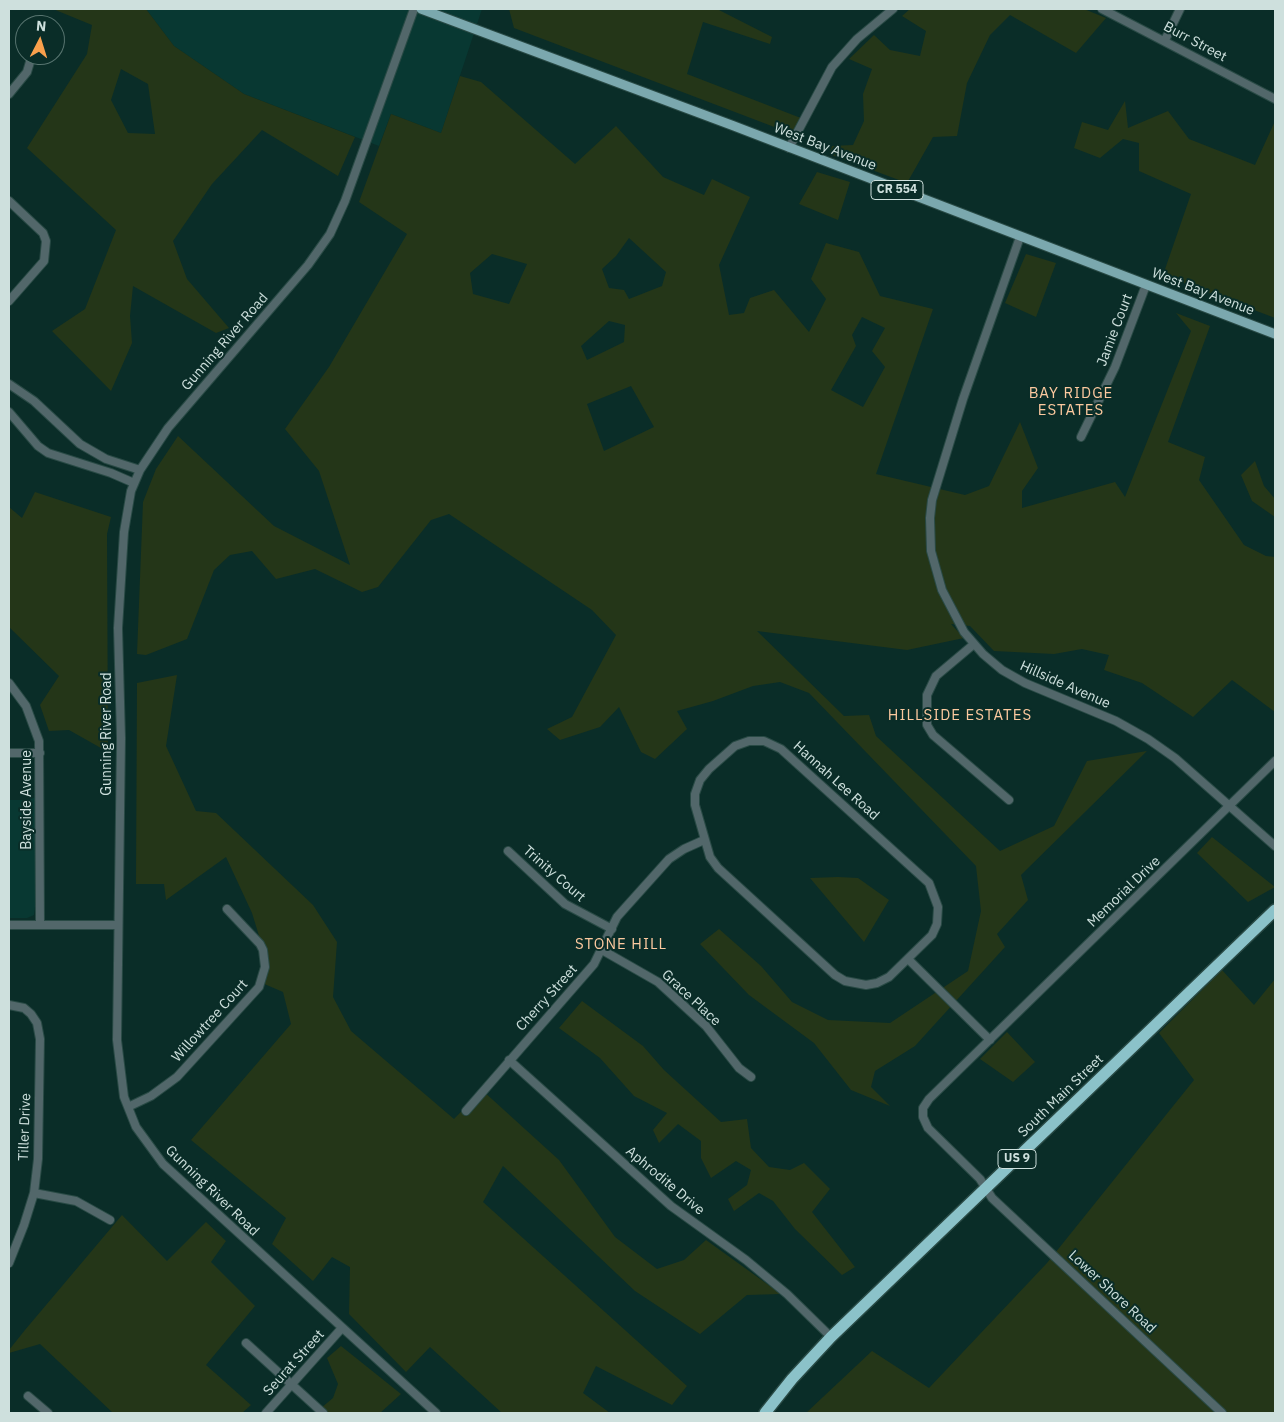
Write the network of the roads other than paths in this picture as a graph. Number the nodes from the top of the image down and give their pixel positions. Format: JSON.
{"nodes":[{"id":1,"x":414,"y":9,"type":"edge"},
{"id":2,"x":421,"y":9,"type":"edge"},
{"id":3,"x":893,"y":9,"type":"edge"},
{"id":4,"x":1102,"y":9,"type":"edge"},
{"id":5,"x":1180,"y":9,"type":"edge"},
{"id":6,"x":1165,"y":40,"type":"junction"},
{"id":7,"x":29,"y":65,"type":"edge"},
{"id":8,"x":9,"y":94,"type":"edge"},
{"id":9,"x":1275,"y":99,"type":"edge"},
{"id":10,"x":790,"y":148,"type":"junction"},
{"id":11,"x":9,"y":201,"type":"edge"},
{"id":12,"x":1020,"y":237,"type":"junction"},
{"id":13,"x":1146,"y":285,"type":"junction"},
{"id":14,"x":9,"y":301,"type":"edge"},
{"id":15,"x":1275,"y":334,"type":"edge"},
{"id":16,"x":9,"y":384,"type":"edge"},
{"id":17,"x":9,"y":412,"type":"edge"},
{"id":18,"x":1081,"y":437,"type":"dead end"},
{"id":19,"x":140,"y":470,"type":"junction"},
{"id":20,"x":134,"y":483,"type":"junction"},
{"id":21,"x":974,"y":644,"type":"junction"},
{"id":22,"x":9,"y":683,"type":"edge"},
{"id":23,"x":9,"y":753,"type":"edge"},
{"id":24,"x":40,"y":753,"type":"junction"},
{"id":25,"x":1275,"y":761,"type":"edge"},
{"id":26,"x":1009,"y":800,"type":"dead end"},
{"id":27,"x":1230,"y":805,"type":"junction"},
{"id":28,"x":704,"y":840,"type":"junction"},
{"id":29,"x":1275,"y":846,"type":"edge"},
{"id":30,"x":508,"y":851,"type":"dead end"},
{"id":31,"x":227,"y":909,"type":"dead end"},
{"id":32,"x":1275,"y":910,"type":"edge"},
{"id":33,"x":40,"y":924,"type":"junction"},
{"id":34,"x":9,"y":925,"type":"edge"},
{"id":35,"x":118,"y":925,"type":"junction"},
{"id":36,"x":612,"y":929,"type":"junction"},
{"id":37,"x":602,"y":950,"type":"junction"},
{"id":38,"x":908,"y":959,"type":"junction"},
{"id":39,"x":9,"y":1005,"type":"edge"},
{"id":40,"x":990,"y":1040,"type":"junction"},
{"id":41,"x":509,"y":1060,"type":"junction"},
{"id":42,"x":751,"y":1077,"type":"dead end"},
{"id":43,"x":128,"y":1107,"type":"junction"},
{"id":44,"x":466,"y":1111,"type":"dead end"},
{"id":45,"x":985,"y":1189,"type":"junction"},
{"id":46,"x":34,"y":1192,"type":"junction"},
{"id":47,"x":110,"y":1220,"type":"dead end"},
{"id":48,"x":9,"y":1263,"type":"edge"},
{"id":49,"x":341,"y":1328,"type":"junction"},
{"id":50,"x":831,"y":1337,"type":"junction"},
{"id":51,"x":246,"y":1344,"type":"dead end"},
{"id":52,"x":291,"y":1384,"type":"junction"},
{"id":53,"x":28,"y":1396,"type":"dead end"},
{"id":54,"x":48,"y":1413,"type":"edge"},
{"id":55,"x":266,"y":1413,"type":"edge"},
{"id":56,"x":323,"y":1413,"type":"edge"},
{"id":57,"x":436,"y":1413,"type":"edge"},
{"id":58,"x":765,"y":1413,"type":"edge"},
{"id":59,"x":1222,"y":1413,"type":"edge"}],
"edges":[{"from":1,"to":19,"type":"street","name":"Gunning River Road"},
{"from":2,"to":10,"type":"main road","name":"West Bay Avenue","number":"CR 554"},
{"from":3,"to":10,"type":"street"},
{"from":4,"to":6,"type":"street","name":"Burr Street"},
{"from":5,"to":6,"type":"street"},
{"from":6,"to":9,"type":"street","name":"Burr Street"},
{"from":7,"to":8,"type":"street"},
{"from":10,"to":12,"type":"main road","name":"West Bay Avenue","number":"CR 554"},
{"from":11,"to":14,"type":"street"},
{"from":12,"to":13,"type":"main road","name":"West Bay Avenue","number":"CR 554"},
{"from":12,"to":21,"type":"street","name":"Hillside Avenue"},
{"from":13,"to":15,"type":"main road","name":"West Bay Avenue","number":"CR 554"},
{"from":13,"to":18,"type":"street","name":"Jamie Court"},
{"from":16,"to":19,"type":"street"},
{"from":17,"to":20,"type":"street"},
{"from":19,"to":20,"type":"street","name":"Gunning River Road"},
{"from":20,"to":35,"type":"street","name":"Gunning River Road"},
{"from":21,"to":26,"type":"street"},
{"from":21,"to":27,"type":"street","name":"Hillside Avenue"},
{"from":22,"to":24,"type":"street","name":"Bayside Avenue"},
{"from":23,"to":24,"type":"street"},
{"from":24,"to":33,"type":"street","name":"Bayside Avenue"},
{"from":25,"to":27,"type":"street","name":"Memorial Drive"},
{"from":27,"to":29,"type":"street","name":"Hillside Avenue"},
{"from":27,"to":40,"type":"street","name":"Memorial Drive"},
{"from":28,"to":36,"type":"street","name":"Cherry Street"},
{"from":28,"to":38,"type":"street","name":"Hannah Lee Road"},
{"from":28,"to":38,"type":"street","name":"Hannah Lee Road"},
{"from":30,"to":36,"type":"street","name":"Trinity Court"},
{"from":31,"to":43,"type":"street","name":"Willowtree Court"},
{"from":32,"to":45,"type":"highway","name":"South Main Street","number":"US 9"},
{"from":33,"to":34,"type":"street"},
{"from":33,"to":35,"type":"street"},
{"from":35,"to":43,"type":"street","name":"Gunning River Road"},
{"from":36,"to":37,"type":"street","name":"Cherry Street"},
{"from":37,"to":41,"type":"street","name":"Cherry Street"},
{"from":37,"to":42,"type":"street","name":"Grace Place"},
{"from":38,"to":40,"type":"street"},
{"from":39,"to":46,"type":"street","name":"Tiller Drive"},
{"from":40,"to":45,"type":"street","name":"Memorial Drive"},
{"from":41,"to":44,"type":"street","name":"Cherry Street"},
{"from":41,"to":50,"type":"street","name":"Aphrodite Drive"},
{"from":43,"to":49,"type":"street","name":"Gunning River Road"},
{"from":45,"to":50,"type":"highway","name":"South Main Street","number":"US 9"},
{"from":45,"to":59,"type":"street","name":"Lower Shore Road"},
{"from":46,"to":47,"type":"street"},
{"from":46,"to":48,"type":"street","name":"Tiller Drive"},
{"from":49,"to":52,"type":"street","name":"Seurat Street"},
{"from":49,"to":57,"type":"street","name":"Gunning River Road"},
{"from":50,"to":58,"type":"highway","name":"South Main Street","number":"US 9"},
{"from":51,"to":52,"type":"street"},
{"from":52,"to":55,"type":"street","name":"Seurat Street"},
{"from":52,"to":56,"type":"street"},
{"from":53,"to":54,"type":"street"}]}
